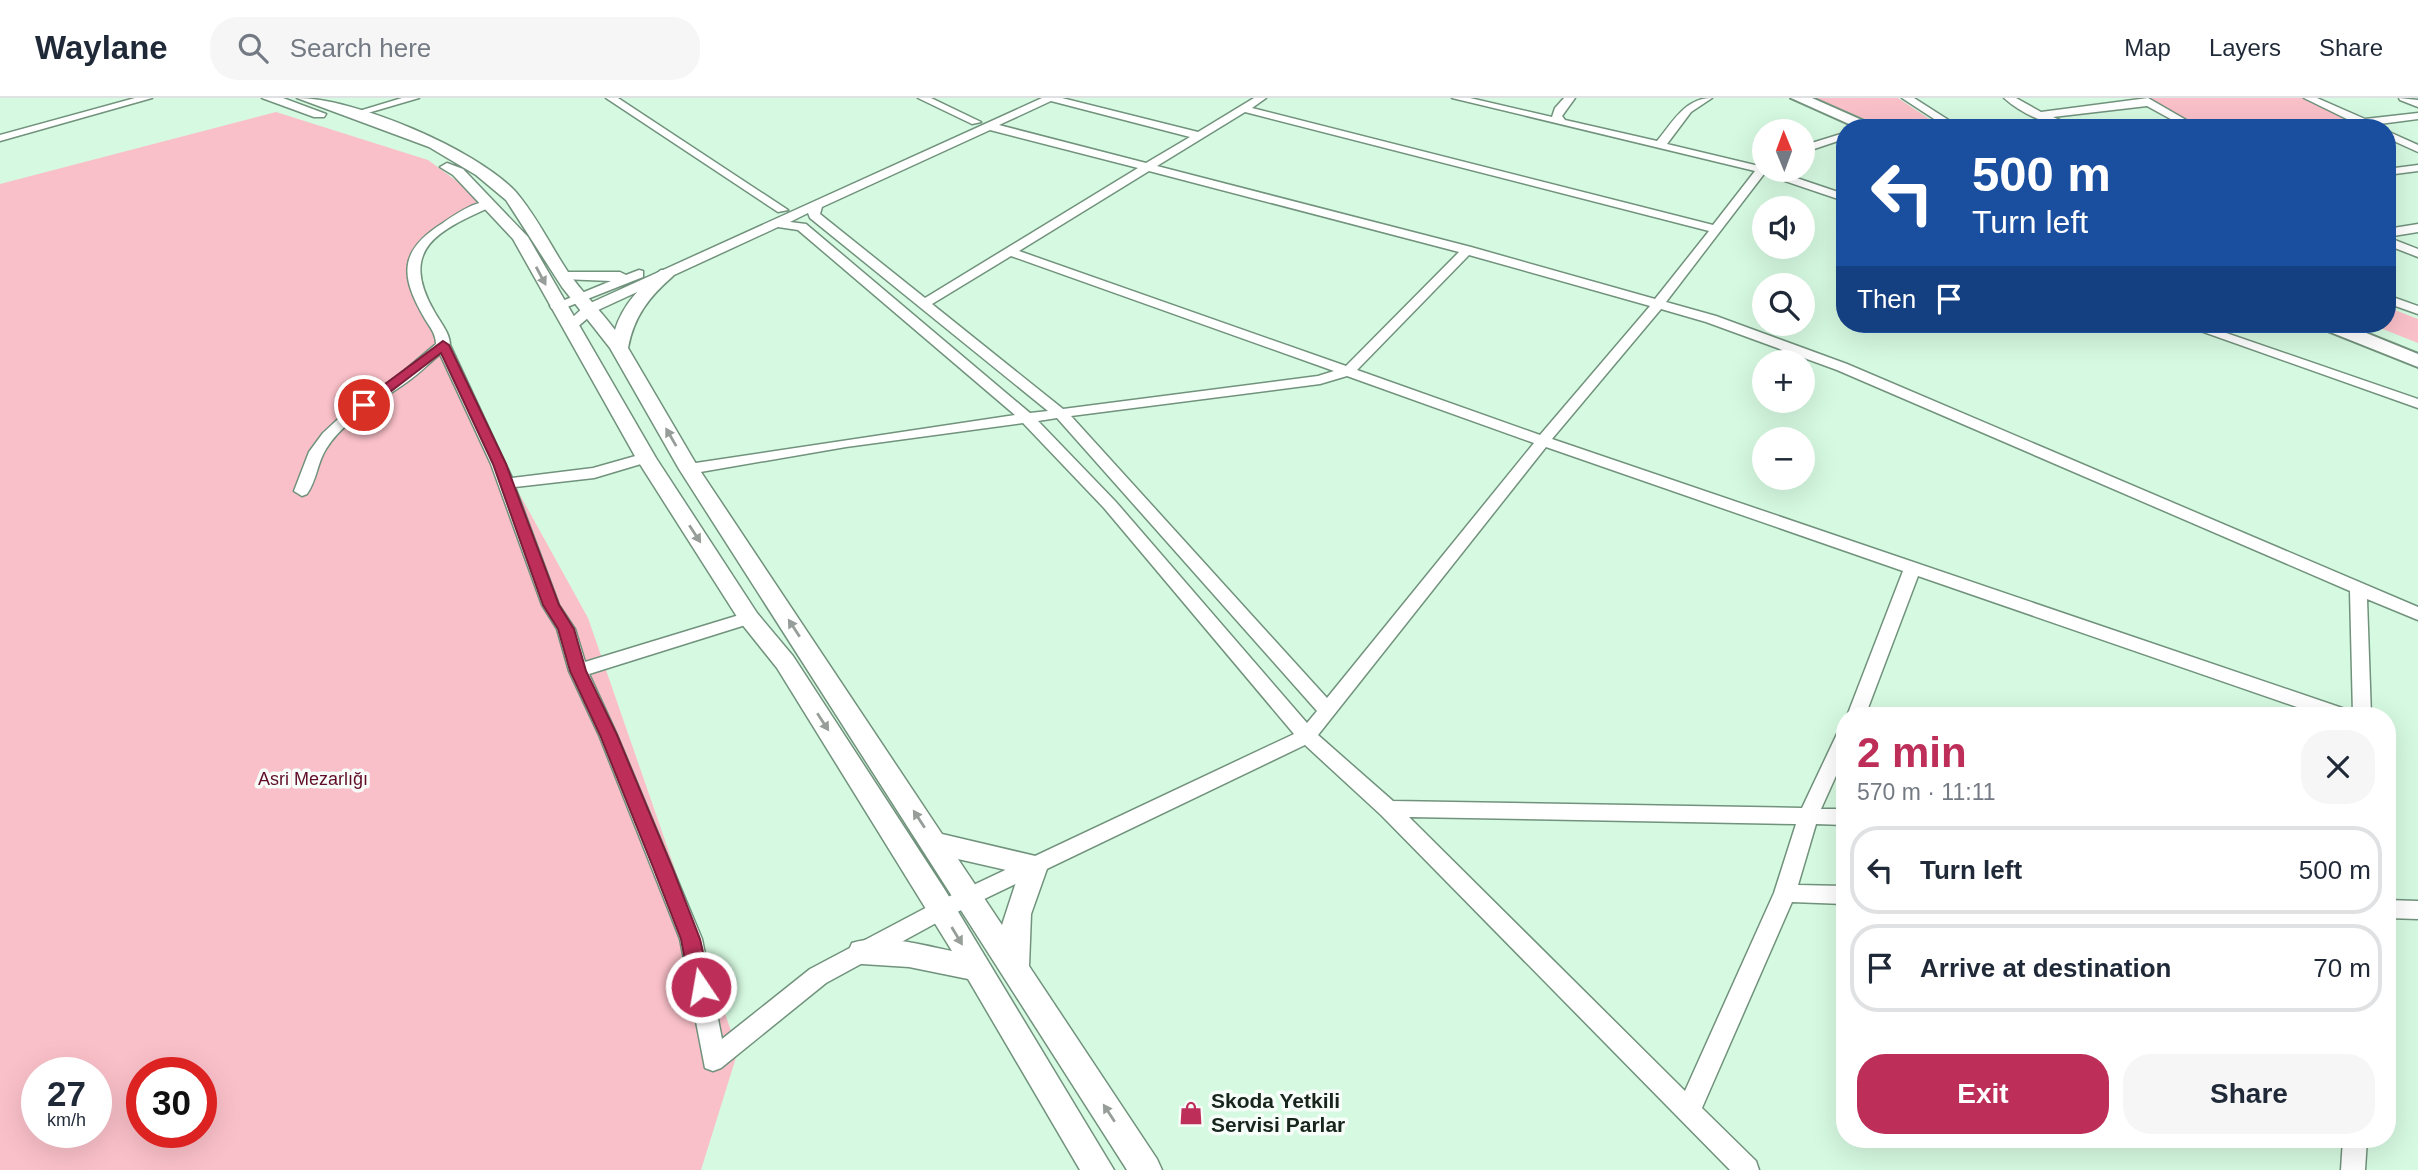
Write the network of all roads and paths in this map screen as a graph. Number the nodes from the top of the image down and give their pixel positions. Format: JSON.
{"nodes":[{"id":1,"x":147,"y":98,"type":"edge"},
{"id":2,"x":269,"y":98,"type":"edge"},
{"id":3,"x":304,"y":98,"type":"edge"},
{"id":4,"x":414,"y":98,"type":"edge"},
{"id":5,"x":611,"y":98,"type":"edge"},
{"id":6,"x":923,"y":98,"type":"edge"},
{"id":7,"x":1032,"y":98,"type":"edge"},
{"id":8,"x":1050,"y":98,"type":"edge"},
{"id":9,"x":1261,"y":98,"type":"edge"},
{"id":10,"x":1457,"y":98,"type":"edge"},
{"id":11,"x":1570,"y":98,"type":"edge"},
{"id":12,"x":1707,"y":98,"type":"edge"},
{"id":13,"x":1781,"y":98,"type":"edge"},
{"id":14,"x":1799,"y":98,"type":"edge"},
{"id":15,"x":1907,"y":98,"type":"edge"},
{"id":16,"x":2009,"y":98,"type":"edge"},
{"id":17,"x":2309,"y":98,"type":"edge"},
{"id":18,"x":2404,"y":98,"type":"edge"},
{"id":19,"x":2144,"y":100,"type":"edge"},
{"id":20,"x":2418,"y":104,"type":"edge"},
{"id":21,"x":1244,"y":109,"type":"junction"},
{"id":22,"x":354,"y":114,"type":"junction"},
{"id":23,"x":2039,"y":115,"type":"junction"},
{"id":24,"x":2418,"y":116,"type":"edge"},
{"id":25,"x":1850,"y":119,"type":"edge"},
{"id":26,"x":1941,"y":119,"type":"edge"},
{"id":27,"x":2049,"y":119,"type":"edge"},
{"id":28,"x":2179,"y":119,"type":"edge"},
{"id":29,"x":2355,"y":119,"type":"edge"},
{"id":30,"x":2396,"y":120,"type":"edge"},
{"id":31,"x":1836,"y":121,"type":"edge"},
{"id":32,"x":1561,"y":122,"type":"junction"},
{"id":33,"x":982,"y":124,"type":"junction"},
{"id":34,"x":1200,"y":136,"type":"junction"},
{"id":35,"x":0,"y":138,"type":"edge"},
{"id":36,"x":1836,"y":138,"type":"edge"},
{"id":37,"x":2396,"y":138,"type":"edge"},
{"id":38,"x":1661,"y":144,"type":"junction"},
{"id":39,"x":1815,"y":145,"type":"edge"},
{"id":40,"x":2418,"y":149,"type":"edge"},
{"id":41,"x":1752,"y":166,"type":"edge"},
{"id":42,"x":1151,"y":168,"type":"junction"},
{"id":43,"x":2418,"y":168,"type":"edge"},
{"id":44,"x":2396,"y":171,"type":"edge"},
{"id":45,"x":1752,"y":181,"type":"edge"},
{"id":46,"x":1800,"y":182,"type":"edge"},
{"id":47,"x":1836,"y":195,"type":"edge"},
{"id":48,"x":489,"y":204,"type":"junction"},
{"id":49,"x":817,"y":205,"type":"junction"},
{"id":50,"x":782,"y":210,"type":"junction"},
{"id":51,"x":775,"y":223,"type":"junction"},
{"id":52,"x":2418,"y":228,"type":"edge"},
{"id":53,"x":1716,"y":229,"type":"junction"},
{"id":54,"x":2396,"y":232,"type":"edge"},
{"id":55,"x":2396,"y":244,"type":"edge"},
{"id":56,"x":1467,"y":250,"type":"junction"},
{"id":57,"x":1011,"y":252,"type":"junction"},
{"id":58,"x":2418,"y":253,"type":"edge"},
{"id":59,"x":644,"y":271,"type":"junction"},
{"id":60,"x":667,"y":273,"type":"junction"},
{"id":61,"x":562,"y":275,"type":"junction"},
{"id":62,"x":2396,"y":302,"type":"edge"},
{"id":63,"x":585,"y":303,"type":"junction"},
{"id":64,"x":925,"y":303,"type":"junction"},
{"id":65,"x":1659,"y":303,"type":"junction"},
{"id":66,"x":557,"y":306,"type":"junction"},
{"id":67,"x":2418,"y":310,"type":"edge"},
{"id":68,"x":570,"y":326,"type":"junction"},
{"id":69,"x":2215,"y":333,"type":"edge"},
{"id":70,"x":2349,"y":333,"type":"edge"},
{"id":71,"x":2376,"y":333,"type":"edge"},
{"id":72,"x":443,"y":345,"type":"junction"},
{"id":73,"x":619,"y":349,"type":"junction"},
{"id":74,"x":2418,"y":350,"type":"edge"},
{"id":75,"x":2418,"y":361,"type":"edge"},
{"id":76,"x":1349,"y":371,"type":"junction"},
{"id":77,"x":2418,"y":404,"type":"edge"},
{"id":78,"x":1061,"y":414,"type":"junction"},
{"id":79,"x":1026,"y":417,"type":"junction"},
{"id":80,"x":1544,"y":440,"type":"junction"},
{"id":81,"x":646,"y":458,"type":"junction"},
{"id":82,"x":689,"y":469,"type":"junction"},
{"id":83,"x":507,"y":483,"type":"junction"},
{"id":84,"x":302,"y":491,"type":"dead end"},
{"id":85,"x":1913,"y":566,"type":"junction"},
{"id":86,"x":2357,"y":588,"type":"junction"},
{"id":87,"x":2418,"y":614,"type":"edge"},
{"id":88,"x":749,"y":618,"type":"junction"},
{"id":89,"x":578,"y":671,"type":"junction"},
{"id":90,"x":1860,"y":707,"type":"edge"},
{"id":91,"x":2318,"y":707,"type":"edge"},
{"id":92,"x":2362,"y":707,"type":"edge"},
{"id":93,"x":1326,"y":709,"type":"junction"},
{"id":94,"x":1307,"y":736,"type":"junction"},
{"id":95,"x":1836,"y":756,"type":"edge"},
{"id":96,"x":1388,"y":810,"type":"junction"},
{"id":97,"x":1808,"y":816,"type":"junction"},
{"id":98,"x":1836,"y":817,"type":"edge"},
{"id":99,"x":934,"y":843,"type":"junction"},
{"id":100,"x":1035,"y":866,"type":"junction"},
{"id":101,"x":1784,"y":893,"type":"junction"},
{"id":102,"x":1836,"y":895,"type":"edge"},
{"id":103,"x":970,"y":897,"type":"junction"},
{"id":104,"x":2396,"y":909,"type":"edge"},
{"id":105,"x":942,"y":910,"type":"junction"},
{"id":106,"x":2418,"y":910,"type":"edge"},
{"id":107,"x":862,"y":952,"type":"junction"},
{"id":108,"x":976,"y":968,"type":"junction"},
{"id":109,"x":1016,"y":968,"type":"junction"},
{"id":110,"x":1689,"y":1110,"type":"junction"},
{"id":111,"x":2354,"y":1148,"type":"edge"},
{"id":112,"x":1098,"y":1170,"type":"edge"},
{"id":113,"x":1146,"y":1170,"type":"edge"},
{"id":114,"x":1747,"y":1170,"type":"edge"},
{"id":115,"x":2353,"y":1170,"type":"edge"}],
"edges":[{"from":1,"to":35,"type":"street"},
{"from":2,"to":48,"type":"main road"},
{"from":3,"to":22,"type":"main road"},
{"from":4,"to":22,"type":"street"},
{"from":5,"to":50,"type":"street"},
{"from":6,"to":33,"type":"street"},
{"from":7,"to":33,"type":"street"},
{"from":8,"to":33,"type":"street"},
{"from":8,"to":34,"type":"street"},
{"from":9,"to":21,"type":"street"},
{"from":10,"to":32,"type":"street"},
{"from":11,"to":32,"type":"street"},
{"from":12,"to":38,"type":"street"},
{"from":13,"to":31,"type":"highway"},
{"from":14,"to":25,"type":"highway"},
{"from":15,"to":26,"type":"street"},
{"from":16,"to":23,"type":"street"},
{"from":17,"to":29,"type":"street"},
{"from":18,"to":20,"type":"street"},
{"from":19,"to":23,"type":"street"},
{"from":19,"to":28,"type":"street"},
{"from":21,"to":34,"type":"street"},
{"from":21,"to":53,"type":"street"},
{"from":22,"to":61,"type":"main road"},
{"from":23,"to":27,"type":"street"},
{"from":24,"to":30,"type":"street"},
{"from":32,"to":38,"type":"street"},
{"from":33,"to":42,"type":"street"},
{"from":33,"to":49,"type":"street"},
{"from":33,"to":50,"type":"street"},
{"from":34,"to":42,"type":"street"},
{"from":36,"to":39,"type":"street"},
{"from":37,"to":40,"type":"street"},
{"from":38,"to":41,"type":"street"},
{"from":42,"to":56,"type":"street"},
{"from":42,"to":57,"type":"street"},
{"from":43,"to":44,"type":"street"},
{"from":45,"to":53,"type":"street"},
{"from":46,"to":47,"type":"street"},
{"from":48,"to":66,"type":"main road","one_way":true},
{"from":48,"to":72,"type":"street"},
{"from":49,"to":51,"type":"street"},
{"from":49,"to":64,"type":"street"},
{"from":50,"to":59,"type":"street"},
{"from":51,"to":60,"type":"street"},
{"from":51,"to":79,"type":"street"},
{"from":52,"to":54,"type":"street"},
{"from":53,"to":65,"type":"street"},
{"from":55,"to":58,"type":"street"},
{"from":56,"to":65,"type":"street"},
{"from":56,"to":76,"type":"street"},
{"from":57,"to":64,"type":"street"},
{"from":57,"to":76,"type":"street"},
{"from":59,"to":61,"type":"street"},
{"from":59,"to":63,"type":"street"},
{"from":60,"to":63,"type":"street"},
{"from":60,"to":73,"type":"main road"},
{"from":61,"to":63,"type":"main road"},
{"from":62,"to":67,"type":"street"},
{"from":63,"to":66,"type":"street"},
{"from":63,"to":68,"type":"street"},
{"from":63,"to":73,"type":"main road"},
{"from":64,"to":78,"type":"street"},
{"from":65,"to":80,"type":"street"},
{"from":65,"to":86,"type":"street"},
{"from":66,"to":68,"type":"main road"},
{"from":68,"to":81,"type":"main road"},
{"from":69,"to":77,"type":"street"},
{"from":70,"to":75,"type":"highway"},
{"from":71,"to":74,"type":"highway"},
{"from":72,"to":83,"type":"street"},
{"from":72,"to":84,"type":"street"},
{"from":82,"to":73,"type":"main road","one_way":true},
{"from":76,"to":78,"type":"street"},
{"from":76,"to":80,"type":"street"},
{"from":78,"to":79,"type":"street"},
{"from":78,"to":93,"type":"street"},
{"from":79,"to":82,"type":"street"},
{"from":79,"to":94,"type":"street"},
{"from":80,"to":85,"type":"street"},
{"from":80,"to":93,"type":"street"},
{"from":81,"to":83,"type":"street"},
{"from":81,"to":88,"type":"main road","one_way":true},
{"from":99,"to":82,"type":"main road","one_way":true},
{"from":83,"to":89,"type":"street"},
{"from":85,"to":90,"type":"street"},
{"from":85,"to":91,"type":"street"},
{"from":86,"to":87,"type":"street"},
{"from":86,"to":92,"type":"street"},
{"from":88,"to":89,"type":"street"},
{"from":88,"to":105,"type":"main road","one_way":true},
{"from":89,"to":107,"type":"street"},
{"from":93,"to":94,"type":"street"},
{"from":94,"to":96,"type":"street"},
{"from":94,"to":100,"type":"street"},
{"from":95,"to":97,"type":"street"},
{"from":96,"to":97,"type":"street"},
{"from":96,"to":110,"type":"street"},
{"from":97,"to":98,"type":"street"},
{"from":97,"to":101,"type":"street"},
{"from":99,"to":100,"type":"main road"},
{"from":99,"to":103,"type":"main road"},
{"from":100,"to":103,"type":"street"},
{"from":100,"to":109,"type":"main road"},
{"from":101,"to":102,"type":"street"},
{"from":101,"to":110,"type":"street"},
{"from":103,"to":105,"type":"street"},
{"from":103,"to":109,"type":"main road"},
{"from":104,"to":106,"type":"street"},
{"from":105,"to":107,"type":"street"},
{"from":105,"to":108,"type":"main road","one_way":true},
{"from":107,"to":108,"type":"main road"},
{"from":108,"to":112,"type":"main road"},
{"from":113,"to":109,"type":"main road","one_way":true},
{"from":110,"to":114,"type":"street"},
{"from":111,"to":115,"type":"street"}]}
